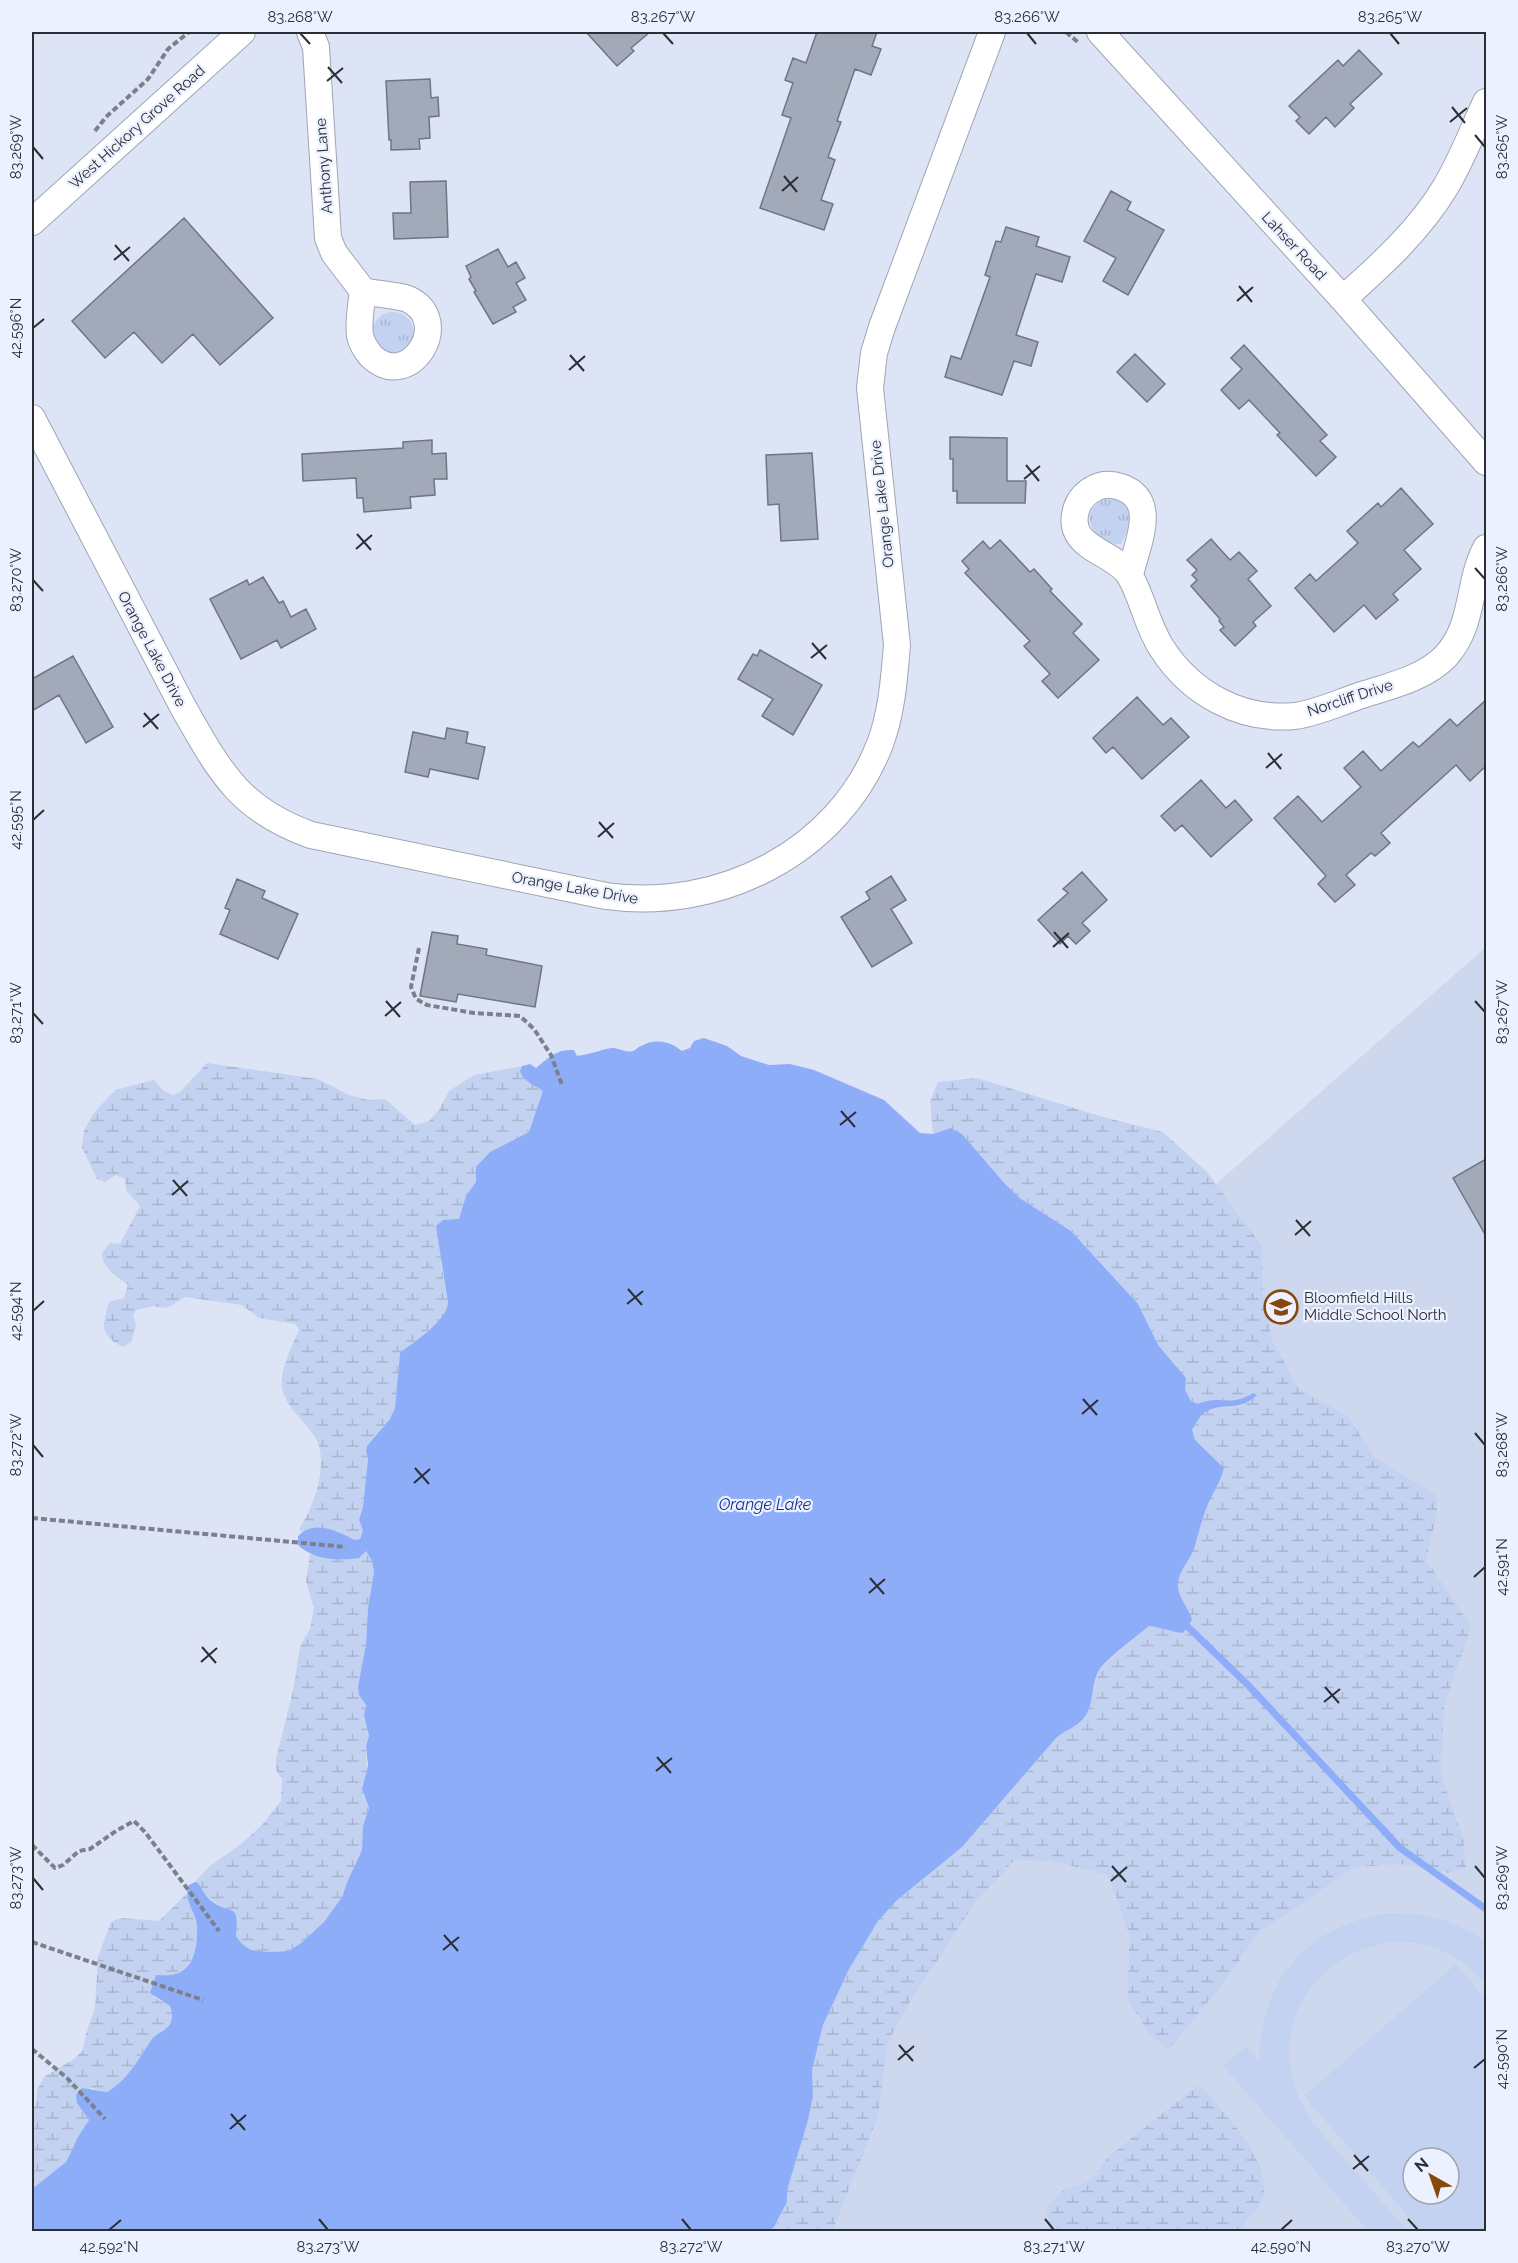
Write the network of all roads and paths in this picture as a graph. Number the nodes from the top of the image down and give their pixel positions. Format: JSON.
{"nodes":[{"id":1,"x":189,"y":32,"type":"edge"},
{"id":2,"x":242,"y":32,"type":"edge"},
{"id":3,"x":310,"y":32,"type":"edge"},
{"id":4,"x":992,"y":32,"type":"edge"},
{"id":5,"x":1100,"y":32,"type":"edge"},
{"id":6,"x":1486,"y":102,"type":"edge"},
{"id":7,"x":91,"y":135,"type":"dead end"},
{"id":8,"x":32,"y":222,"type":"edge"},
{"id":9,"x":363,"y":291,"type":"dead end"},
{"id":10,"x":1343,"y":299,"type":"junction"},
{"id":11,"x":32,"y":418,"type":"edge"},
{"id":12,"x":1486,"y":462,"type":"edge"},
{"id":13,"x":1486,"y":548,"type":"edge"},
{"id":14,"x":1130,"y":574,"type":"dead end"},
{"id":15,"x":419,"y":948,"type":"dead end"},
{"id":16,"x":562,"y":1085,"type":"dead end"},
{"id":17,"x":32,"y":1518,"type":"edge"},
{"id":18,"x":346,"y":1547,"type":"dead end"},
{"id":19,"x":32,"y":1845,"type":"edge"},
{"id":20,"x":219,"y":1931,"type":"dead end"},
{"id":21,"x":32,"y":1942,"type":"edge"},
{"id":22,"x":203,"y":2000,"type":"dead end"},
{"id":23,"x":32,"y":2049,"type":"edge"},
{"id":24,"x":105,"y":2119,"type":"dead end"}],
"edges":[{"from":1,"to":7,"type":"path"},
{"from":2,"to":8,"type":"street","name":"West Hickory Grove Road"},
{"from":3,"to":9,"type":"street","name":"Anthony Lane"},
{"from":4,"to":11,"type":"street","name":"Orange Lake Drive"},
{"from":5,"to":10,"type":"street","name":"Lahser Road"},
{"from":6,"to":10,"type":"street"},
{"from":10,"to":12,"type":"street","name":"Lahser Road"},
{"from":13,"to":14,"type":"street","name":"Norcliff Drive"},
{"from":15,"to":16,"type":"path"},
{"from":17,"to":18,"type":"path"},
{"from":19,"to":20,"type":"path"},
{"from":21,"to":22,"type":"path"},
{"from":23,"to":24,"type":"path"}]}
